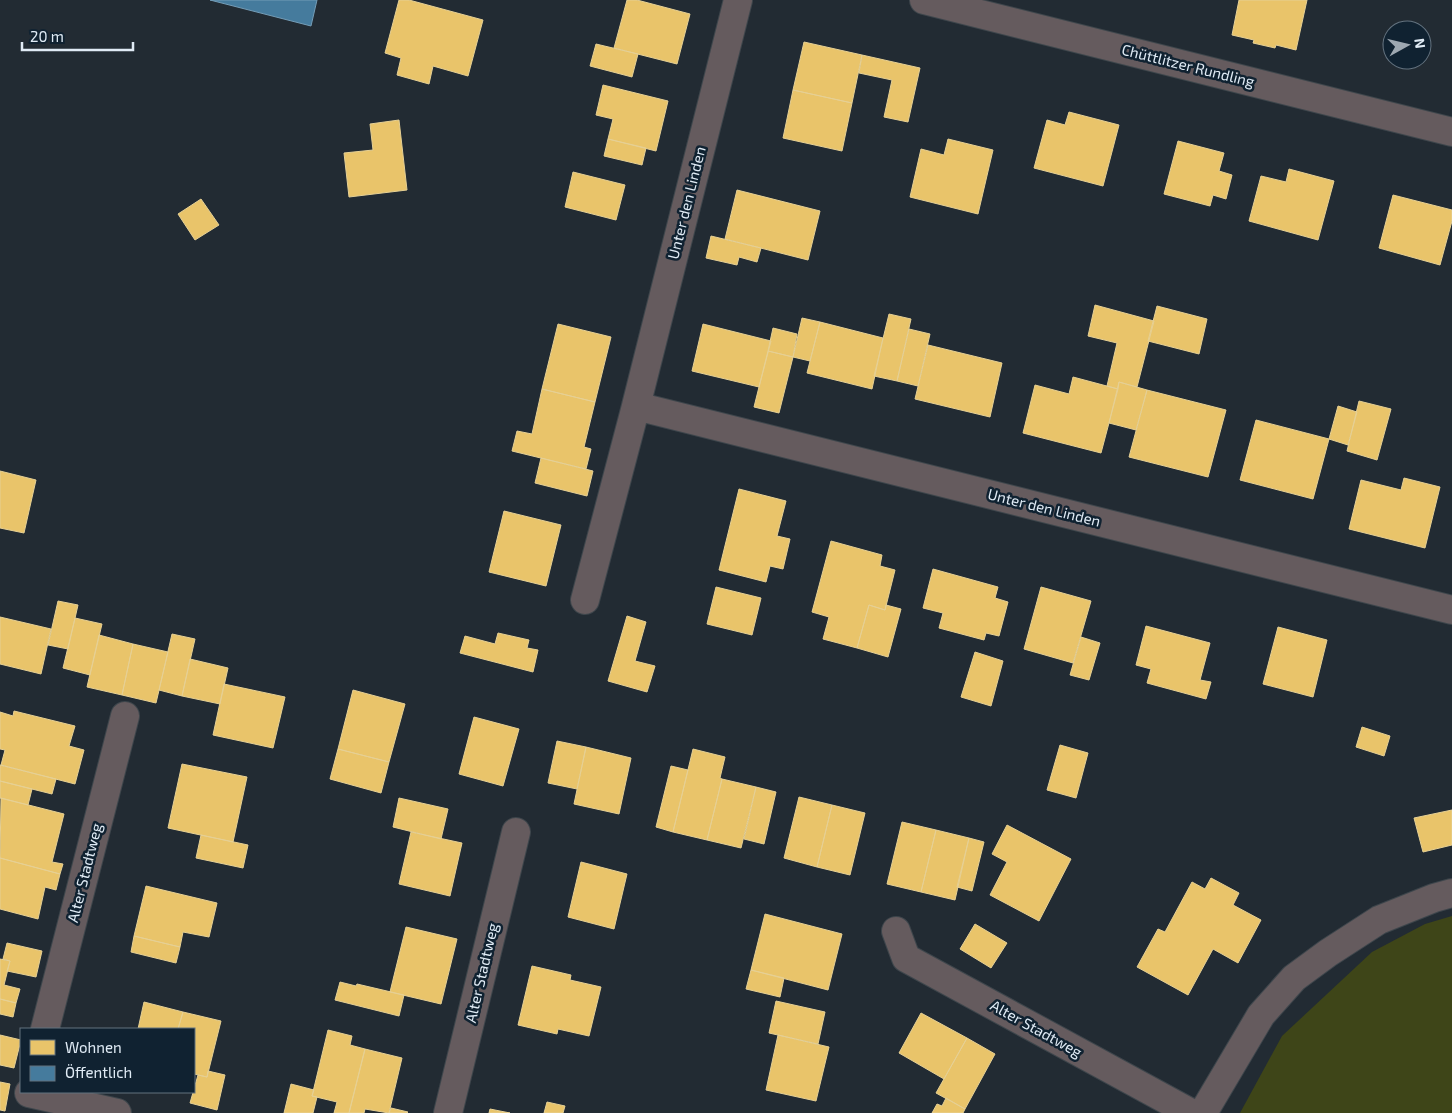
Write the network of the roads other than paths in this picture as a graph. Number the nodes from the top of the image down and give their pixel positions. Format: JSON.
{"nodes":[{"id":1,"x":738,"y":0,"type":"edge"},
{"id":2,"x":924,"y":0,"type":"edge"},
{"id":3,"x":1452,"y":132,"type":"edge"},
{"id":4,"x":636,"y":406,"type":"junction"},
{"id":5,"x":585,"y":600,"type":"dead end"},
{"id":6,"x":1452,"y":610,"type":"edge"},
{"id":7,"x":125,"y":716,"type":"dead end"},
{"id":8,"x":516,"y":832,"type":"dead end"},
{"id":9,"x":1452,"y":893,"type":"edge"},
{"id":10,"x":896,"y":931,"type":"dead end"},
{"id":11,"x":45,"y":1028,"type":"edge"},
{"id":12,"x":28,"y":1099,"type":"edge"},
{"id":13,"x":117,"y":1113,"type":"edge"},
{"id":14,"x":448,"y":1113,"type":"edge"},
{"id":15,"x":1191,"y":1113,"type":"edge"},
{"id":16,"x":1203,"y":1113,"type":"edge"}],
"edges":[{"from":1,"to":4,"type":"street","name":"Unter den Linden"},
{"from":2,"to":3,"type":"street","name":"Chüttlitzer Rundling"},
{"from":4,"to":5,"type":"street","name":"Unter den Linden"},
{"from":4,"to":6,"type":"street","name":"Unter den Linden"},
{"from":7,"to":11,"type":"street","name":"Alter Stadtweg"},
{"from":8,"to":14,"type":"street","name":"Alter Stadtweg"},
{"from":9,"to":16,"type":"street"},
{"from":10,"to":15,"type":"street","name":"Alter Stadtweg"},
{"from":12,"to":13,"type":"street"}]}
